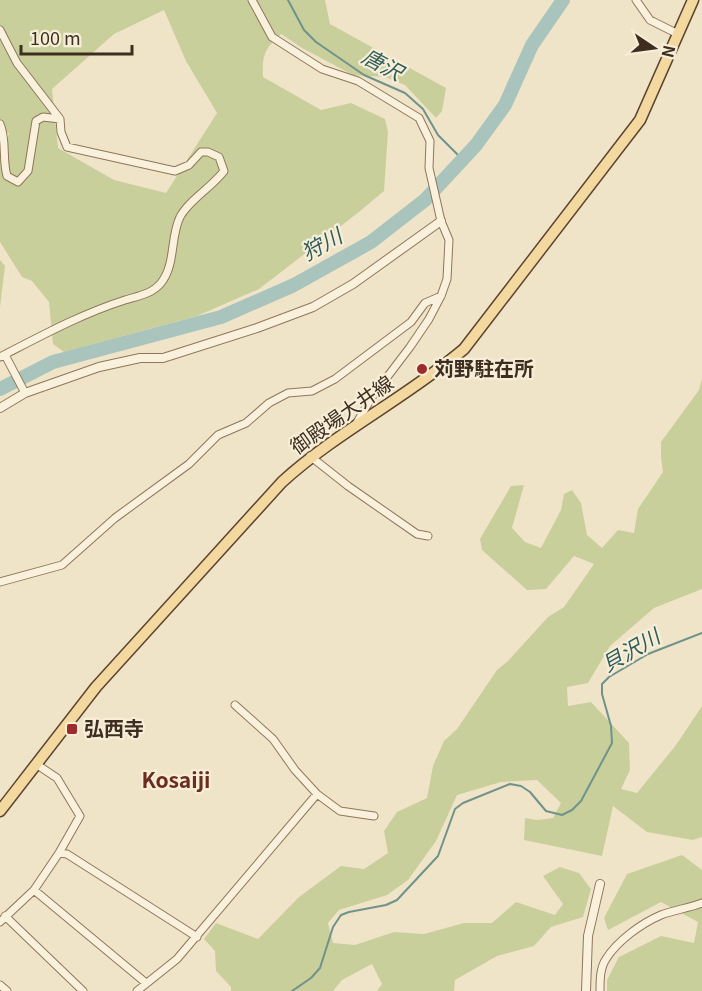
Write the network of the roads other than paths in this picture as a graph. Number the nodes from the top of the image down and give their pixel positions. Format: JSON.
{"nodes":[{"id":1,"x":252,"y":0,"type":"edge"},
{"id":2,"x":636,"y":0,"type":"edge"},
{"id":3,"x":693,"y":0,"type":"edge"},
{"id":4,"x":0,"y":30,"type":"edge"},
{"id":5,"x":678,"y":34,"type":"junction"},
{"id":6,"x":60,"y":119,"type":"junction"},
{"id":7,"x":0,"y":124,"type":"edge"},
{"id":8,"x":440,"y":218,"type":"junction"},
{"id":9,"x":441,"y":296,"type":"junction"},
{"id":10,"x":3,"y":356,"type":"edge"},
{"id":11,"x":25,"y":393,"type":"junction"},
{"id":12,"x":0,"y":408,"type":"edge"},
{"id":13,"x":354,"y":426,"type":"junction"},
{"id":14,"x":310,"y":456,"type":"junction"},
{"id":15,"x":428,"y":536,"type":"dead end"},
{"id":16,"x":0,"y":582,"type":"edge"},
{"id":17,"x":235,"y":705,"type":"dead end"},
{"id":18,"x":36,"y":764,"type":"junction"},
{"id":19,"x":317,"y":794,"type":"junction"},
{"id":20,"x":0,"y":811,"type":"edge"},
{"id":21,"x":374,"y":816,"type":"dead end"},
{"id":22,"x":59,"y":853,"type":"junction"},
{"id":23,"x":600,"y":884,"type":"dead end"},
{"id":24,"x":34,"y":890,"type":"junction"},
{"id":25,"x":702,"y":903,"type":"edge"},
{"id":26,"x":2,"y":919,"type":"edge"},
{"id":27,"x":197,"y":937,"type":"junction"},
{"id":28,"x":146,"y":983,"type":"junction"},
{"id":29,"x":0,"y":985,"type":"edge"},
{"id":30,"x":7,"y":991,"type":"edge"},
{"id":31,"x":83,"y":991,"type":"edge"},
{"id":32,"x":137,"y":991,"type":"edge"},
{"id":33,"x":586,"y":991,"type":"edge"},
{"id":34,"x":600,"y":991,"type":"edge"}],
"edges":[{"from":1,"to":8,"type":"street"},
{"from":2,"to":5,"type":"street"},
{"from":3,"to":5,"type":"main road","name":"御殿場大井線"},
{"from":4,"to":6,"type":"street"},
{"from":5,"to":13,"type":"main road","name":"御殿場大井線"},
{"from":6,"to":7,"type":"street"},
{"from":6,"to":10,"type":"street"},
{"from":8,"to":9,"type":"street"},
{"from":8,"to":11,"type":"street"},
{"from":9,"to":13,"type":"street"},
{"from":9,"to":16,"type":"street"},
{"from":10,"to":11,"type":"street"},
{"from":11,"to":12,"type":"street"},
{"from":13,"to":14,"type":"main road","name":"御殿場大井線"},
{"from":14,"to":15,"type":"street"},
{"from":14,"to":18,"type":"main road","name":"御殿場大井線"},
{"from":17,"to":19,"type":"street"},
{"from":18,"to":20,"type":"main road","name":"御殿場大井線"},
{"from":18,"to":22,"type":"street"},
{"from":19,"to":21,"type":"street"},
{"from":19,"to":27,"type":"street"},
{"from":22,"to":24,"type":"street"},
{"from":22,"to":27,"type":"street"},
{"from":23,"to":33,"type":"street"},
{"from":24,"to":26,"type":"street"},
{"from":24,"to":28,"type":"street"},
{"from":25,"to":34,"type":"street"},
{"from":26,"to":31,"type":"street"},
{"from":27,"to":28,"type":"street"},
{"from":28,"to":32,"type":"street"},
{"from":29,"to":30,"type":"street"}]}
